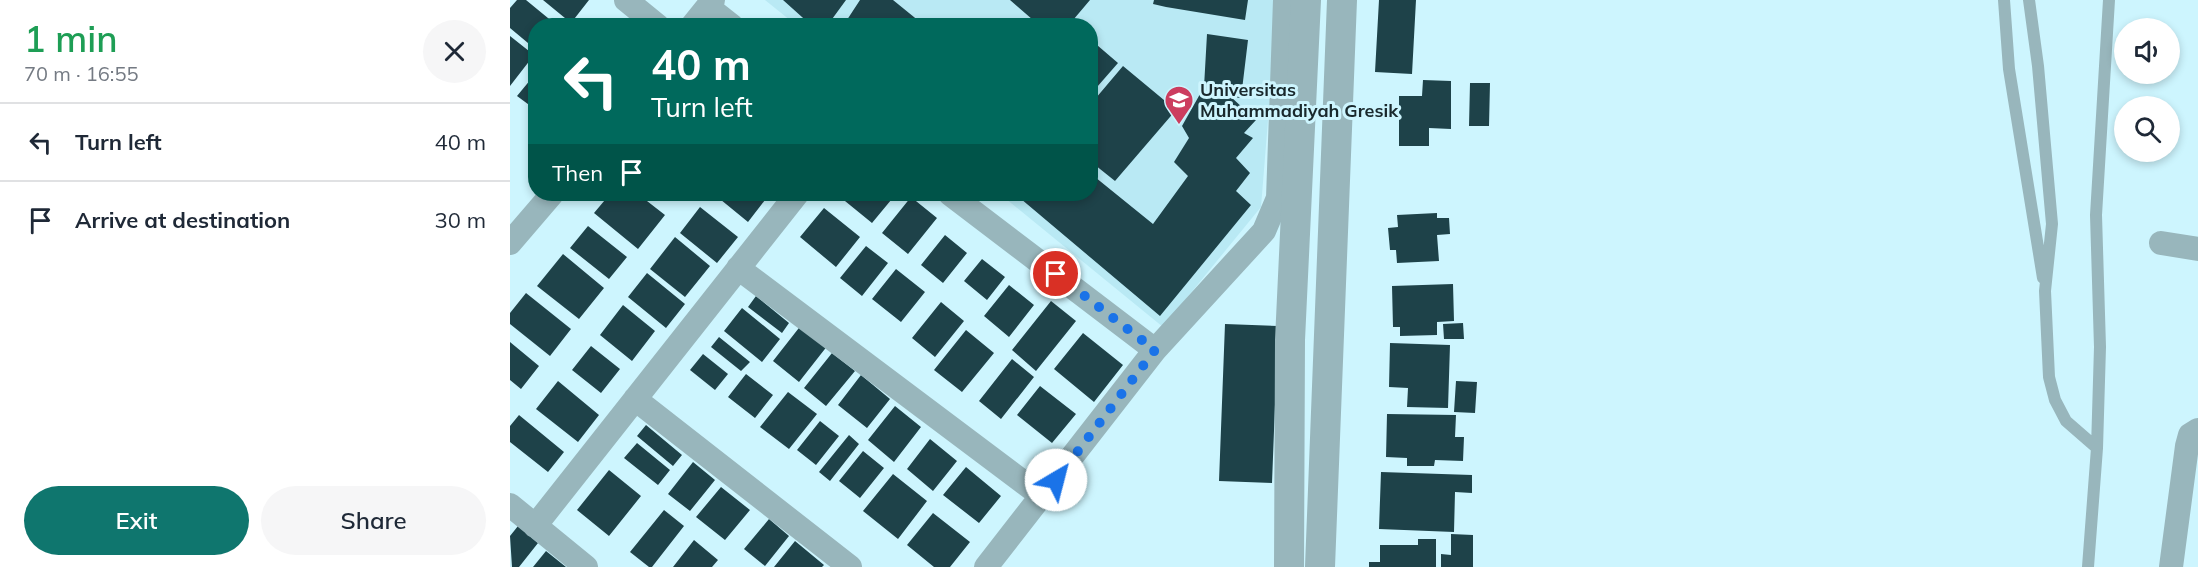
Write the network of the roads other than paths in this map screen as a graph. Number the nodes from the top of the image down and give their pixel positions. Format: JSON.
{"nodes":[{"id":1,"x":626,"y":0,"type":"edge"},
{"id":2,"x":1285,"y":0,"type":"edge"},
{"id":3,"x":1306,"y":0,"type":"edge"},
{"id":4,"x":1342,"y":0,"type":"edge"},
{"id":5,"x":2004,"y":0,"type":"edge"},
{"id":6,"x":2029,"y":0,"type":"edge"},
{"id":7,"x":2109,"y":0,"type":"edge"},
{"id":8,"x":711,"y":3,"type":"edge"},
{"id":9,"x":648,"y":18,"type":"edge"},
{"id":10,"x":699,"y":18,"type":"edge"},
{"id":11,"x":725,"y":18,"type":"edge"},
{"id":12,"x":546,"y":201,"type":"edge"},
{"id":13,"x":791,"y":201,"type":"edge"},
{"id":14,"x":959,"y":201,"type":"edge"},
{"id":15,"x":510,"y":243,"type":"edge"},
{"id":16,"x":2161,"y":243,"type":"dead end"},
{"id":17,"x":2198,"y":249,"type":"edge"},
{"id":18,"x":738,"y":268,"type":"junction"},
{"id":19,"x":2045,"y":291,"type":"junction"},
{"id":20,"x":1290,"y":340,"type":"junction"},
{"id":21,"x":1328,"y":344,"type":"junction"},
{"id":22,"x":1155,"y":350,"type":"junction"},
{"id":23,"x":635,"y":399,"type":"junction"},
{"id":24,"x":2198,"y":430,"type":"edge"},
{"id":25,"x":2097,"y":448,"type":"junction"},
{"id":26,"x":1043,"y":497,"type":"junction"},
{"id":27,"x":510,"y":505,"type":"edge"},
{"id":28,"x":536,"y":526,"type":"junction"},
{"id":29,"x":586,"y":567,"type":"edge"},
{"id":30,"x":850,"y":567,"type":"edge"},
{"id":31,"x":986,"y":567,"type":"edge"},
{"id":32,"x":1289,"y":567,"type":"edge"},
{"id":33,"x":1320,"y":567,"type":"edge"},
{"id":34,"x":2088,"y":567,"type":"edge"},
{"id":35,"x":2171,"y":567,"type":"edge"}],
"edges":[{"from":1,"to":9,"type":"street"},
{"from":2,"to":22,"type":"street"},
{"from":3,"to":20,"type":"street"},
{"from":4,"to":21,"type":"street"},
{"from":5,"to":19,"type":"lane"},
{"from":6,"to":19,"type":"lane"},
{"from":7,"to":25,"type":"lane"},
{"from":8,"to":10,"type":"street"},
{"from":8,"to":11,"type":"street"},
{"from":12,"to":15,"type":"street"},
{"from":13,"to":18,"type":"street"},
{"from":14,"to":22,"type":"street"},
{"from":16,"to":17,"type":"street"},
{"from":18,"to":23,"type":"street"},
{"from":18,"to":26,"type":"street"},
{"from":19,"to":25,"type":"lane"},
{"from":20,"to":21,"type":"street"},
{"from":20,"to":32,"type":"street"},
{"from":21,"to":33,"type":"street"},
{"from":22,"to":26,"type":"street"},
{"from":23,"to":28,"type":"street"},
{"from":23,"to":30,"type":"street"},
{"from":24,"to":35,"type":"street"},
{"from":25,"to":34,"type":"lane"},
{"from":26,"to":31,"type":"street"},
{"from":27,"to":28,"type":"street"},
{"from":28,"to":29,"type":"street"}]}
